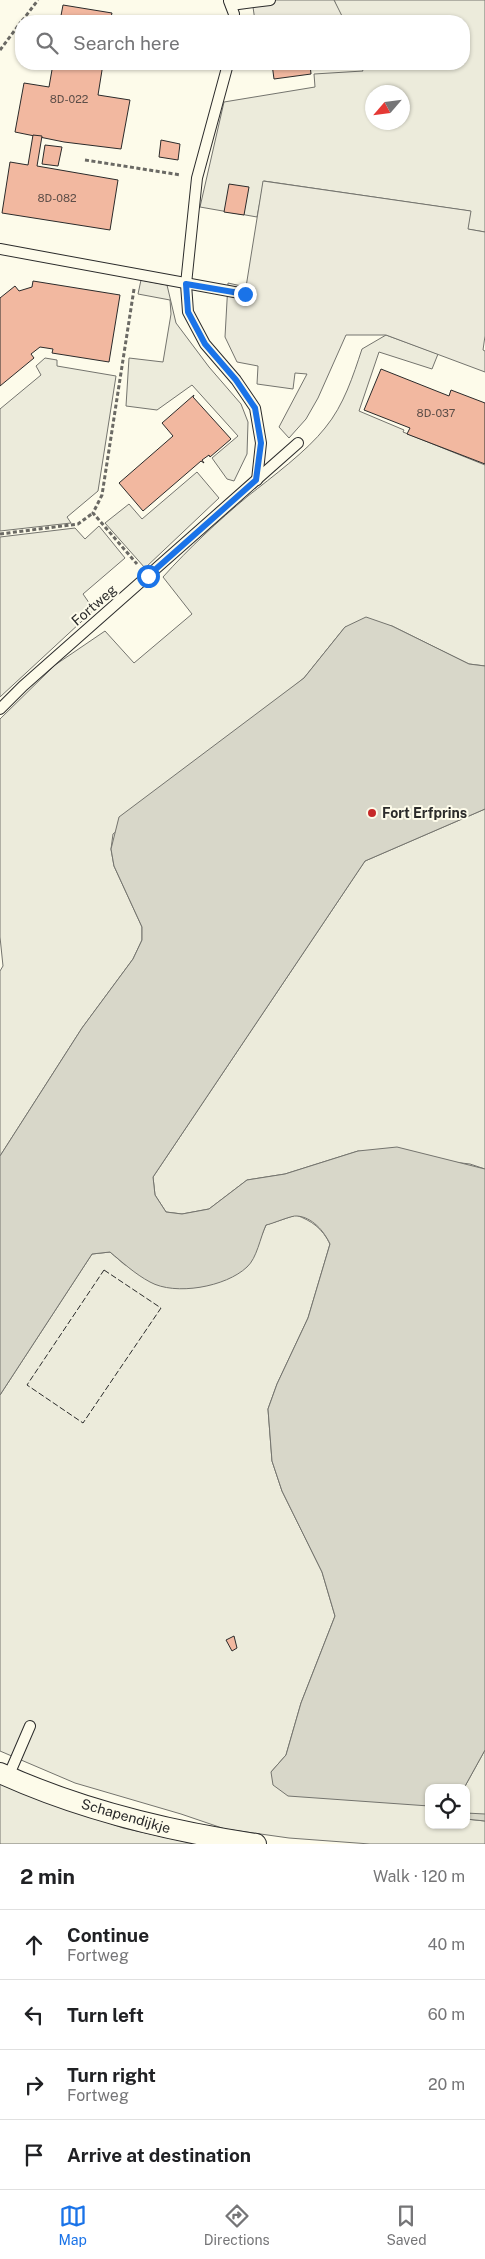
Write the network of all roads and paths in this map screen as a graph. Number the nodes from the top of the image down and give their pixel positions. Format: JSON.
{"nodes":[{"id":1,"x":38,"y":0,"type":"edge"},
{"id":2,"x":270,"y":0,"type":"edge"},
{"id":3,"x":230,"y":3,"type":"edge"},
{"id":4,"x":27,"y":15,"type":"edge"},
{"id":5,"x":234,"y":15,"type":"edge"},
{"id":6,"x":15,"y":31,"type":"edge"},
{"id":7,"x":0,"y":50,"type":"edge"},
{"id":8,"x":226,"y":70,"type":"edge"},
{"id":9,"x":85,"y":160,"type":"dead end"},
{"id":10,"x":197,"y":178,"type":"junction"},
{"id":11,"x":0,"y":249,"type":"edge"},
{"id":12,"x":136,"y":274,"type":"junction"},
{"id":13,"x":186,"y":284,"type":"junction"},
{"id":14,"x":245,"y":294,"type":"dead end"},
{"id":15,"x":298,"y":443,"type":"dead end"},
{"id":16,"x":256,"y":480,"type":"junction"},
{"id":17,"x":93,"y":513,"type":"junction"},
{"id":18,"x":0,"y":534,"type":"edge"},
{"id":19,"x":148,"y":576,"type":"junction"},
{"id":20,"x":0,"y":709,"type":"edge"},
{"id":21,"x":30,"y":1726,"type":"dead end"},
{"id":22,"x":4,"y":1775,"type":"edge"},
{"id":23,"x":256,"y":1844,"type":"edge"}],
"edges":[{"from":1,"to":4,"type":"path"},
{"from":2,"to":3,"type":"lane"},
{"from":3,"to":5,"type":"lane"},
{"from":6,"to":7,"type":"path"},
{"from":8,"to":10,"type":"lane"},
{"from":9,"to":10,"type":"path"},
{"from":10,"to":13,"type":"lane"},
{"from":11,"to":12,"type":"lane"},
{"from":12,"to":13,"type":"lane"},
{"from":12,"to":17,"type":"path"},
{"from":13,"to":14,"type":"lane"},
{"from":13,"to":16,"type":"lane"},
{"from":15,"to":16,"type":"lane","name":"Fortweg"},
{"from":16,"to":19,"type":"lane","name":"Fortweg"},
{"from":17,"to":18,"type":"path"},
{"from":17,"to":19,"type":"path"},
{"from":19,"to":20,"type":"lane","name":"Fortweg"},
{"from":21,"to":22,"type":"lane"},
{"from":22,"to":23,"type":"street","name":"Schapendijkje"}]}
